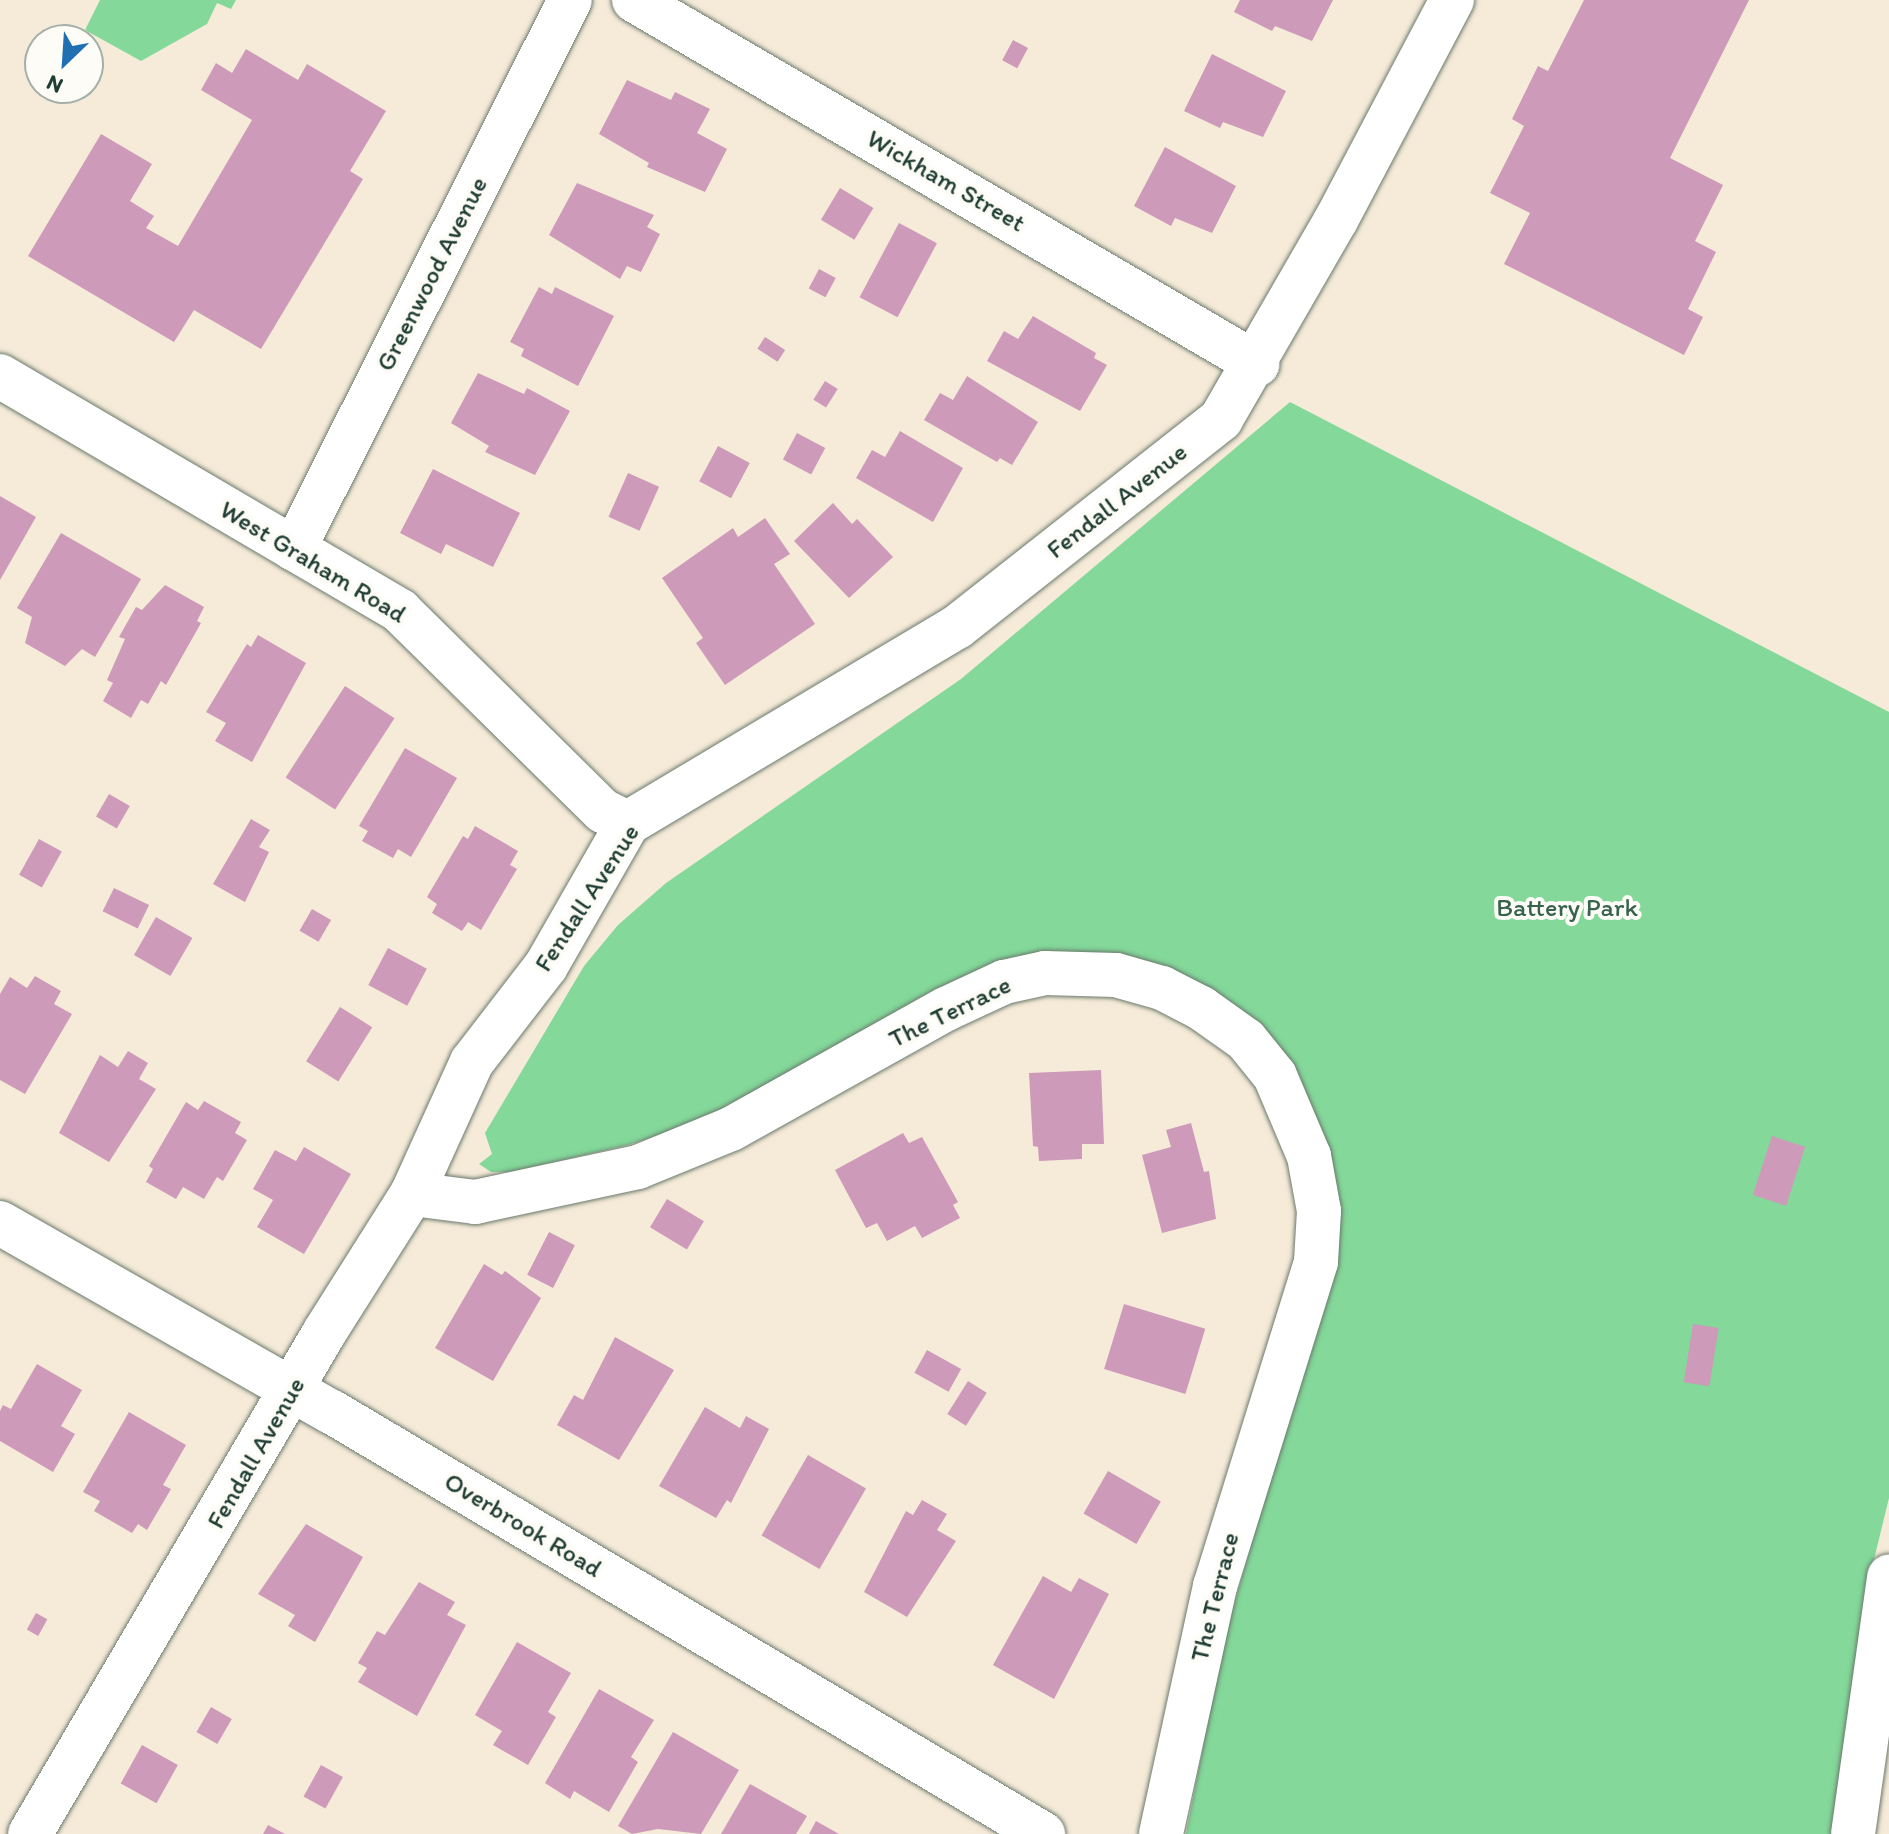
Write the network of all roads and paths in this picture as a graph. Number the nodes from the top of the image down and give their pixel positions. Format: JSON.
{"nodes":[{"id":1,"x":570,"y":0,"type":"edge"},
{"id":2,"x":634,"y":0,"type":"edge"},
{"id":3,"x":1452,"y":0,"type":"edge"},
{"id":4,"x":1257,"y":364,"type":"junction"},
{"id":5,"x":0,"y":376,"type":"edge"},
{"id":6,"x":294,"y":549,"type":"junction"},
{"id":7,"x":628,"y":823,"type":"junction"},
{"id":8,"x":412,"y":1194,"type":"junction"},
{"id":9,"x":0,"y":1223,"type":"edge"},
{"id":10,"x":293,"y":1389,"type":"junction"},
{"id":11,"x":1889,"y":1577,"type":"edge"},
{"id":12,"x":30,"y":1834,"type":"edge"},
{"id":13,"x":1043,"y":1834,"type":"edge"},
{"id":14,"x":1161,"y":1834,"type":"edge"},
{"id":15,"x":1853,"y":1834,"type":"edge"}],
"edges":[{"from":1,"to":6,"type":"street","name":"Greenwood Avenue"},
{"from":2,"to":4,"type":"street","name":"Wickham Street"},
{"from":3,"to":4,"type":"street","name":"Fendall Avenue"},
{"from":4,"to":7,"type":"street","name":"Fendall Avenue"},
{"from":5,"to":6,"type":"street","name":"West Graham Road"},
{"from":6,"to":7,"type":"street","name":"West Graham Road"},
{"from":7,"to":8,"type":"street","name":"Fendall Avenue"},
{"from":8,"to":10,"type":"street","name":"Fendall Avenue"},
{"from":8,"to":14,"type":"street","name":"The Terrace"},
{"from":9,"to":10,"type":"street","name":"Overbrook Road"},
{"from":10,"to":12,"type":"street","name":"Fendall Avenue"},
{"from":10,"to":13,"type":"street","name":"Overbrook Road"},
{"from":11,"to":15,"type":"street"}]}
